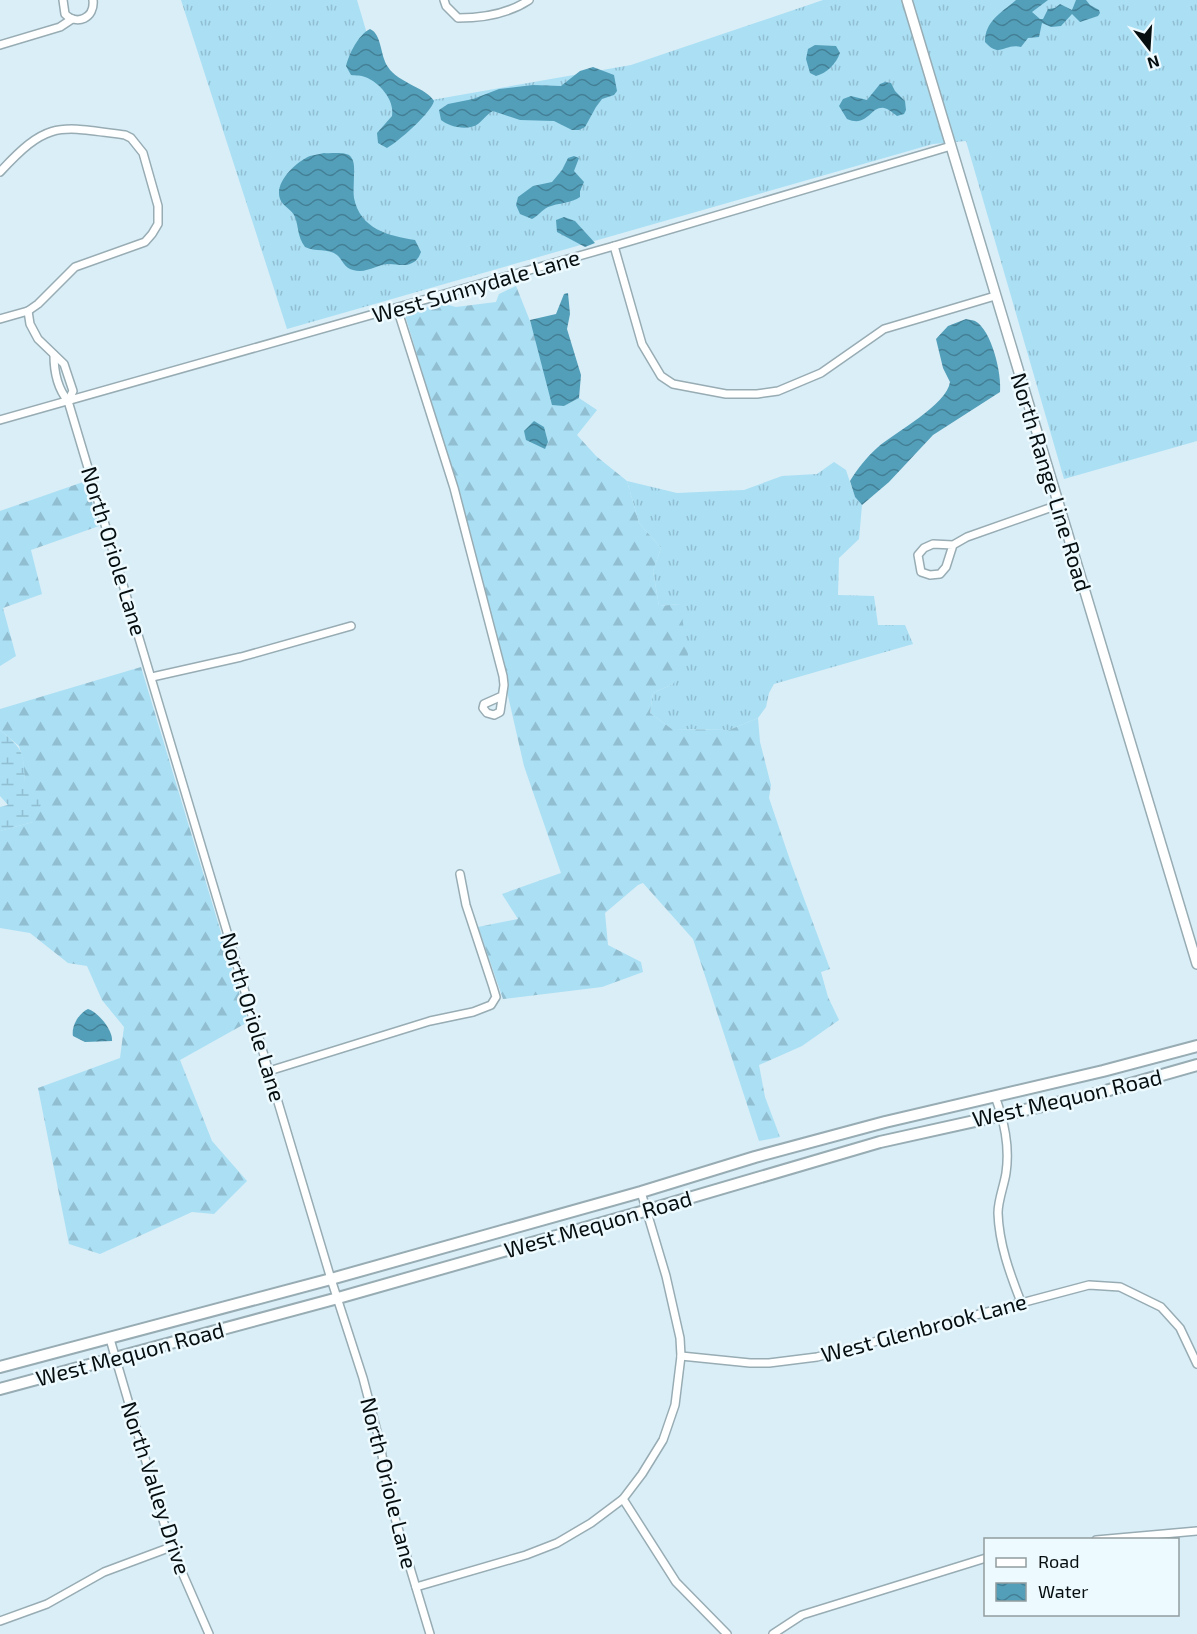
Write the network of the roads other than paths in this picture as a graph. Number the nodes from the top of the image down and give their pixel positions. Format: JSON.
{"nodes":[{"id":1,"x":63,"y":0,"type":"edge"},
{"id":2,"x":93,"y":0,"type":"edge"},
{"id":3,"x":444,"y":0,"type":"edge"},
{"id":4,"x":529,"y":0,"type":"edge"},
{"id":5,"x":907,"y":0,"type":"edge"},
{"id":6,"x":72,"y":20,"type":"junction"},
{"id":7,"x":0,"y":45,"type":"edge"},
{"id":8,"x":951,"y":146,"type":"junction"},
{"id":9,"x":0,"y":172,"type":"edge"},
{"id":10,"x":614,"y":246,"type":"junction"},
{"id":11,"x":995,"y":296,"type":"junction"},
{"id":12,"x":397,"y":308,"type":"junction"},
{"id":13,"x":27,"y":311,"type":"junction"},
{"id":14,"x":0,"y":319,"type":"edge"},
{"id":15,"x":69,"y":401,"type":"junction"},
{"id":16,"x":0,"y":420,"type":"edge"},
{"id":17,"x":1058,"y":505,"type":"junction"},
{"id":18,"x":953,"y":545,"type":"junction"},
{"id":19,"x":351,"y":626,"type":"dead end"},
{"id":20,"x":152,"y":677,"type":"junction"},
{"id":21,"x":502,"y":696,"type":"dead end"},
{"id":22,"x":460,"y":874,"type":"dead end"},
{"id":23,"x":1197,"y":964,"type":"edge"},
{"id":24,"x":1197,"y":1046,"type":"edge"},
{"id":25,"x":1197,"y":1065,"type":"edge"},
{"id":26,"x":269,"y":1071,"type":"junction"},
{"id":27,"x":995,"y":1096,"type":"junction"},
{"id":28,"x":1001,"y":1114,"type":"junction"},
{"id":29,"x":641,"y":1192,"type":"junction"},
{"id":30,"x":648,"y":1210,"type":"junction"},
{"id":31,"x":331,"y":1279,"type":"junction"},
{"id":32,"x":338,"y":1298,"type":"junction"},
{"id":33,"x":1021,"y":1302,"type":"junction"},
{"id":34,"x":110,"y":1339,"type":"junction"},
{"id":35,"x":681,"y":1356,"type":"junction"},
{"id":36,"x":116,"y":1359,"type":"junction"},
{"id":37,"x":1197,"y":1364,"type":"edge"},
{"id":38,"x":0,"y":1367,"type":"edge"},
{"id":39,"x":0,"y":1389,"type":"edge"},
{"id":40,"x":623,"y":1499,"type":"junction"},
{"id":41,"x":1197,"y":1531,"type":"edge"},
{"id":42,"x":1109,"y":1538,"type":"edge"},
{"id":43,"x":171,"y":1547,"type":"junction"},
{"id":44,"x":984,"y":1559,"type":"edge"},
{"id":45,"x":416,"y":1587,"type":"junction"},
{"id":46,"x":0,"y":1621,"type":"edge"},
{"id":47,"x":209,"y":1634,"type":"edge"},
{"id":48,"x":430,"y":1634,"type":"edge"},
{"id":49,"x":727,"y":1634,"type":"edge"},
{"id":50,"x":773,"y":1634,"type":"edge"}],
"edges":[{"from":1,"to":6,"type":"street"},
{"from":2,"to":6,"type":"street"},
{"from":3,"to":4,"type":"street"},
{"from":5,"to":8,"type":"street","name":"North Range Line Road"},
{"from":6,"to":7,"type":"street"},
{"from":8,"to":10,"type":"street","name":"West Sunnydale Lane"},
{"from":8,"to":11,"type":"street","name":"North Range Line Road"},
{"from":9,"to":13,"type":"street"},
{"from":10,"to":11,"type":"street"},
{"from":10,"to":12,"type":"street","name":"West Sunnydale Lane"},
{"from":11,"to":17,"type":"street","name":"North Range Line Road"},
{"from":12,"to":15,"type":"street","name":"West Sunnydale Lane"},
{"from":12,"to":21,"type":"street"},
{"from":13,"to":14,"type":"street"},
{"from":13,"to":15,"type":"street","name":"North Oriole Lane"},
{"from":15,"to":16,"type":"street","name":"West Sunnydale Lane"},
{"from":15,"to":20,"type":"street","name":"North Oriole Lane"},
{"from":17,"to":18,"type":"street"},
{"from":17,"to":23,"type":"street","name":"North Range Line Road"},
{"from":18,"to":18,"type":"street"},
{"from":19,"to":20,"type":"street"},
{"from":20,"to":26,"type":"street","name":"North Oriole Lane"},
{"from":22,"to":26,"type":"street"},
{"from":24,"to":27,"type":"main road","name":"West Mequon Road"},
{"from":25,"to":28,"type":"main road","name":"West Mequon Road"},
{"from":26,"to":31,"type":"street","name":"North Oriole Lane"},
{"from":27,"to":28,"type":"street"},
{"from":27,"to":29,"type":"main road","name":"West Mequon Road"},
{"from":28,"to":30,"type":"main road","name":"West Mequon Road"},
{"from":28,"to":33,"type":"street"},
{"from":29,"to":30,"type":"street"},
{"from":29,"to":31,"type":"main road","name":"West Mequon Road"},
{"from":30,"to":32,"type":"main road","name":"West Mequon Road"},
{"from":30,"to":35,"type":"street"},
{"from":31,"to":32,"type":"street","name":"North Oriole Lane"},
{"from":31,"to":34,"type":"main road","name":"West Mequon Road"},
{"from":32,"to":36,"type":"main road","name":"West Mequon Road"},
{"from":32,"to":45,"type":"street","name":"North Oriole Lane"},
{"from":33,"to":35,"type":"street","name":"West Glenbrook Lane"},
{"from":33,"to":37,"type":"street","name":"West Glenbrook Lane"},
{"from":34,"to":36,"type":"street","name":"North Valley Drive"},
{"from":34,"to":38,"type":"main road","name":"West Mequon Road"},
{"from":35,"to":40,"type":"street"},
{"from":36,"to":39,"type":"main road","name":"West Mequon Road"},
{"from":36,"to":43,"type":"street","name":"North Valley Drive"},
{"from":40,"to":45,"type":"street"},
{"from":40,"to":49,"type":"street"},
{"from":41,"to":42,"type":"street"},
{"from":43,"to":46,"type":"street"},
{"from":43,"to":47,"type":"street","name":"North Valley Drive"},
{"from":44,"to":50,"type":"street"},
{"from":45,"to":48,"type":"street","name":"North Oriole Lane"}]}
